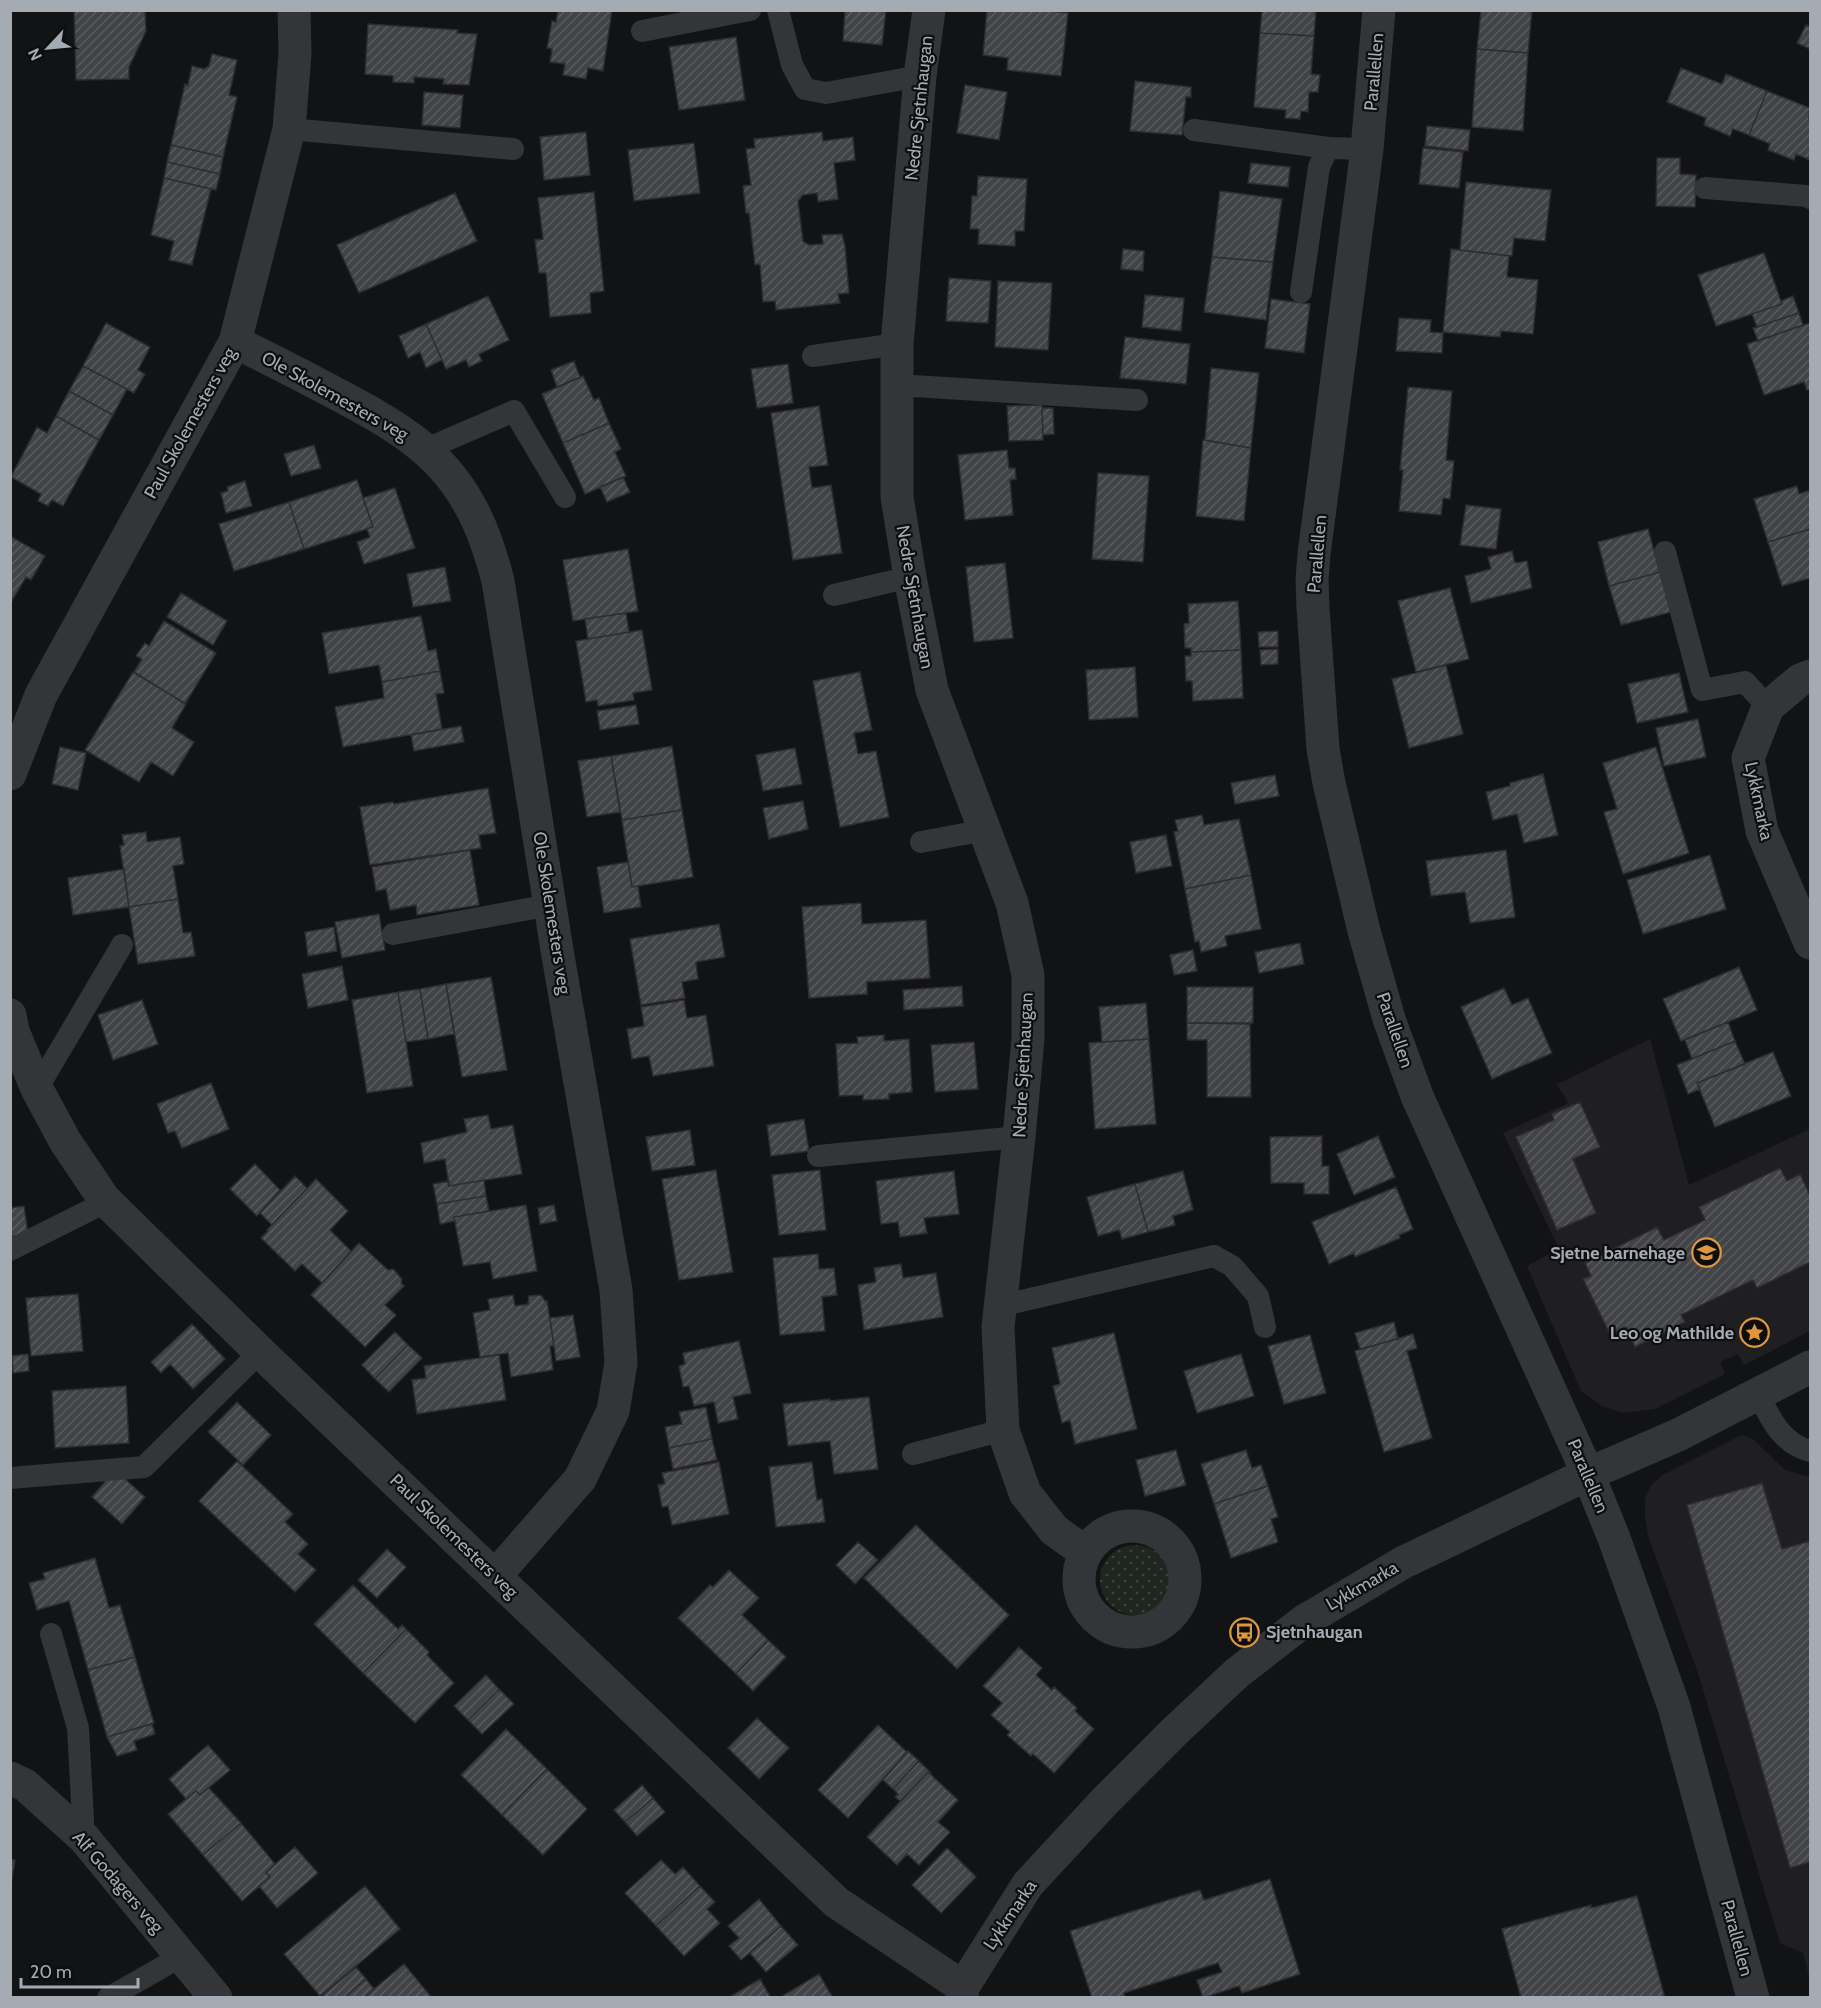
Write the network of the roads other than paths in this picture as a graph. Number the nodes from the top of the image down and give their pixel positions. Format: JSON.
{"nodes":[{"id":1,"x":294,"y":10,"type":"edge"},
{"id":2,"x":750,"y":10,"type":"edge"},
{"id":3,"x":778,"y":10,"type":"edge"},
{"id":4,"x":929,"y":10,"type":"edge"},
{"id":5,"x":1379,"y":10,"type":"edge"},
{"id":6,"x":642,"y":31,"type":"dead end"},
{"id":7,"x":920,"y":76,"type":"junction"},
{"id":8,"x":289,"y":129,"type":"junction"},
{"id":9,"x":1194,"y":130,"type":"dead end"},
{"id":10,"x":1328,"y":148,"type":"junction"},
{"id":11,"x":513,"y":149,"type":"dead end"},
{"id":12,"x":1367,"y":149,"type":"junction"},
{"id":13,"x":1705,"y":188,"type":"dead end"},
{"id":14,"x":1810,"y":198,"type":"edge"},
{"id":15,"x":1301,"y":292,"type":"dead end"},
{"id":16,"x":235,"y":342,"type":"junction"},
{"id":17,"x":897,"y":344,"type":"junction"},
{"id":18,"x":813,"y":356,"type":"dead end"},
{"id":19,"x":897,"y":385,"type":"junction"},
{"id":20,"x":1137,"y":400,"type":"dead end"},
{"id":21,"x":426,"y":449,"type":"junction"},
{"id":22,"x":565,"y":497,"type":"dead end"},
{"id":23,"x":1665,"y":552,"type":"dead end"},
{"id":24,"x":910,"y":577,"type":"junction"},
{"id":25,"x":834,"y":595,"type":"dead end"},
{"id":26,"x":1810,"y":676,"type":"edge"},
{"id":27,"x":1768,"y":707,"type":"junction"},
{"id":28,"x":10,"y":774,"type":"edge"},
{"id":29,"x":986,"y":830,"type":"junction"},
{"id":30,"x":921,"y":842,"type":"dead end"},
{"id":31,"x":550,"y":904,"type":"junction"},
{"id":32,"x":393,"y":934,"type":"dead end"},
{"id":33,"x":1810,"y":943,"type":"edge"},
{"id":34,"x":122,"y":945,"type":"dead end"},
{"id":35,"x":10,"y":1015,"type":"edge"},
{"id":36,"x":37,"y":1089,"type":"junction"},
{"id":37,"x":1019,"y":1137,"type":"junction"},
{"id":38,"x":818,"y":1156,"type":"dead end"},
{"id":39,"x":104,"y":1199,"type":"junction"},
{"id":40,"x":10,"y":1250,"type":"edge"},
{"id":41,"x":1000,"y":1306,"type":"junction"},
{"id":42,"x":1265,"y":1327,"type":"dead end"},
{"id":43,"x":260,"y":1352,"type":"junction"},
{"id":44,"x":1810,"y":1367,"type":"edge"},
{"id":45,"x":1758,"y":1394,"type":"junction"},
{"id":46,"x":1003,"y":1430,"type":"junction"},
{"id":47,"x":1810,"y":1450,"type":"edge"},
{"id":48,"x":914,"y":1454,"type":"dead end"},
{"id":49,"x":1588,"y":1474,"type":"junction"},
{"id":50,"x":10,"y":1478,"type":"edge"},
{"id":51,"x":1086,"y":1553,"type":"dead end"},
{"id":52,"x":496,"y":1575,"type":"junction"},
{"id":53,"x":51,"y":1634,"type":"dead end"},
{"id":54,"x":10,"y":1778,"type":"edge"},
{"id":55,"x":84,"y":1838,"type":"junction"},
{"id":56,"x":182,"y":1956,"type":"junction"},
{"id":57,"x":143,"y":1989,"type":"edge"},
{"id":58,"x":963,"y":1992,"type":"edge"},
{"id":59,"x":108,"y":1998,"type":"edge"},
{"id":60,"x":216,"y":1998,"type":"edge"},
{"id":61,"x":1753,"y":1998,"type":"edge"}],
"edges":[{"from":1,"to":8,"type":"street","name":"Paul Skolemesters veg"},
{"from":2,"to":6,"type":"lane"},
{"from":3,"to":7,"type":"lane"},
{"from":4,"to":7,"type":"street","name":"Nedre Sjetnhaugan"},
{"from":5,"to":12,"type":"street","name":"Parallellen"},
{"from":7,"to":17,"type":"street","name":"Nedre Sjetnhaugan"},
{"from":8,"to":11,"type":"lane"},
{"from":8,"to":16,"type":"street","name":"Paul Skolemesters veg"},
{"from":9,"to":10,"type":"lane"},
{"from":10,"to":12,"type":"lane"},
{"from":10,"to":15,"type":"lane"},
{"from":12,"to":49,"type":"street","name":"Parallellen"},
{"from":13,"to":14,"type":"lane"},
{"from":16,"to":21,"type":"street","name":"Ole Skolemesters veg"},
{"from":16,"to":28,"type":"street","name":"Paul Skolemesters veg"},
{"from":17,"to":18,"type":"lane"},
{"from":17,"to":19,"type":"street","name":"Nedre Sjetnhaugan"},
{"from":19,"to":20,"type":"lane"},
{"from":19,"to":24,"type":"street","name":"Nedre Sjetnhaugan"},
{"from":21,"to":22,"type":"lane"},
{"from":21,"to":31,"type":"street","name":"Ole Skolemesters veg"},
{"from":23,"to":27,"type":"lane"},
{"from":24,"to":25,"type":"lane"},
{"from":24,"to":29,"type":"street","name":"Nedre Sjetnhaugan"},
{"from":26,"to":27,"type":"street","name":"Lykkmarka"},
{"from":27,"to":33,"type":"street","name":"Lykkmarka"},
{"from":29,"to":30,"type":"lane"},
{"from":29,"to":37,"type":"street","name":"Nedre Sjetnhaugan"},
{"from":31,"to":32,"type":"lane"},
{"from":31,"to":52,"type":"street","name":"Ole Skolemesters veg"},
{"from":34,"to":36,"type":"lane"},
{"from":35,"to":36,"type":"street","name":"Paul Skolemesters veg"},
{"from":36,"to":39,"type":"street","name":"Paul Skolemesters veg"},
{"from":37,"to":38,"type":"lane"},
{"from":37,"to":41,"type":"street","name":"Nedre Sjetnhaugan"},
{"from":39,"to":40,"type":"lane"},
{"from":39,"to":43,"type":"street","name":"Paul Skolemesters veg"},
{"from":41,"to":42,"type":"lane"},
{"from":41,"to":46,"type":"street","name":"Nedre Sjetnhaugan"},
{"from":43,"to":50,"type":"lane"},
{"from":43,"to":52,"type":"street","name":"Paul Skolemesters veg"},
{"from":44,"to":45,"type":"street","name":"Lykkmarka"},
{"from":45,"to":47,"type":"lane"},
{"from":45,"to":49,"type":"street","name":"Lykkmarka"},
{"from":46,"to":48,"type":"lane"},
{"from":46,"to":51,"type":"street","name":"Nedre Sjetnhaugan"},
{"from":49,"to":58,"type":"street","name":"Lykkmarka"},
{"from":49,"to":61,"type":"street","name":"Parallellen"},
{"from":52,"to":58,"type":"street","name":"Paul Skolemesters veg"},
{"from":53,"to":55,"type":"lane"},
{"from":54,"to":55,"type":"street","name":"Alf Godagers veg"},
{"from":55,"to":56,"type":"street","name":"Alf Godagers veg"},
{"from":56,"to":57,"type":"lane"},
{"from":56,"to":60,"type":"street","name":"Alf Godagers veg"},
{"from":57,"to":59,"type":"lane"}]}
